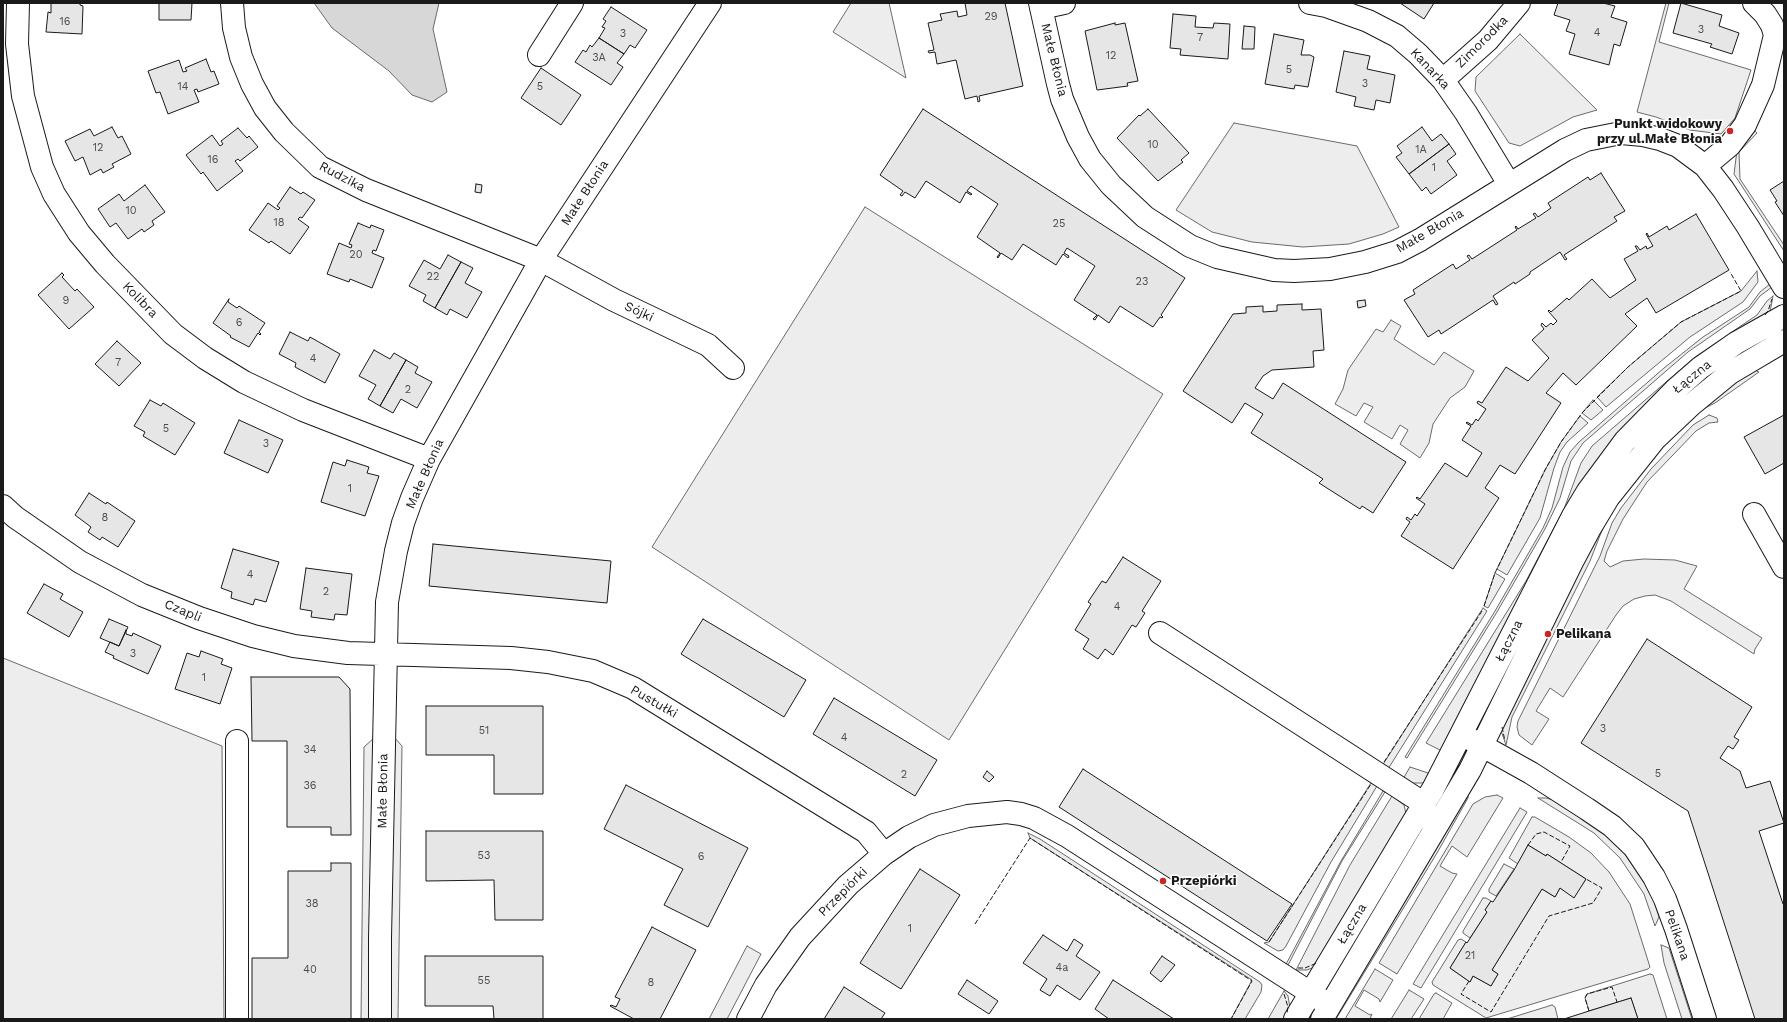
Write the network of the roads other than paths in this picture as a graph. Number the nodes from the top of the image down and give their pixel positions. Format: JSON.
{"nodes":[{"id":1,"x":18,"y":3,"type":"edge"},
{"id":2,"x":232,"y":3,"type":"edge"},
{"id":3,"x":572,"y":3,"type":"edge"},
{"id":4,"x":710,"y":3,"type":"edge"},
{"id":5,"x":1064,"y":3,"type":"edge"},
{"id":6,"x":1310,"y":3,"type":"edge"},
{"id":7,"x":1519,"y":3,"type":"edge"},
{"id":8,"x":1754,"y":3,"type":"edge"},
{"id":9,"x":1041,"y":5,"type":"edge"},
{"id":10,"x":539,"y":55,"type":"dead end"},
{"id":11,"x":1444,"y":80,"type":"junction"},
{"id":12,"x":1705,"y":166,"type":"junction"},
{"id":13,"x":1509,"y":184,"type":"junction"},
{"id":14,"x":541,"y":260,"type":"junction"},
{"id":15,"x":1784,"y":287,"type":"edge"},
{"id":16,"x":1784,"y":316,"type":"edge"},
{"id":17,"x":1784,"y":341,"type":"edge"},
{"id":18,"x":733,"y":368,"type":"dead end"},
{"id":19,"x":429,"y":459,"type":"junction"},
{"id":20,"x":3,"y":506,"type":"edge"},
{"id":21,"x":1754,"y":514,"type":"dead end"},
{"id":22,"x":1784,"y":568,"type":"edge"},
{"id":23,"x":1160,"y":633,"type":"dead end"},
{"id":24,"x":386,"y":654,"type":"junction"},
{"id":25,"x":1462,"y":734,"type":"junction"},
{"id":26,"x":237,"y":741,"type":"dead end"},
{"id":27,"x":1482,"y":746,"type":"junction"},
{"id":28,"x":1423,"y":806,"type":"junction"},
{"id":29,"x":884,"y":854,"type":"junction"},
{"id":30,"x":1406,"y":876,"type":"junction"},
{"id":31,"x":1310,"y":993,"type":"junction"},
{"id":32,"x":1326,"y":1012,"type":"edge"},
{"id":33,"x":237,"y":1019,"type":"edge"},
{"id":34,"x":380,"y":1019,"type":"edge"},
{"id":35,"x":748,"y":1019,"type":"edge"},
{"id":36,"x":1295,"y":1019,"type":"edge"},
{"id":37,"x":1705,"y":1019,"type":"edge"}],
"edges":[{"from":1,"to":19,"type":"street","name":"Kolibra"},
{"from":2,"to":14,"type":"street","name":"Rudzika"},
{"from":3,"to":10,"type":"street"},
{"from":4,"to":14,"type":"street","name":"Małe Błonia"},
{"from":5,"to":9,"type":"street"},
{"from":6,"to":11,"type":"street","name":"Kanarka"},
{"from":7,"to":11,"type":"street","name":"Zimorodka"},
{"from":8,"to":12,"type":"street"},
{"from":9,"to":13,"type":"street","name":"Małe Błonia"},
{"from":11,"to":13,"type":"street","name":"Kanarka"},
{"from":12,"to":13,"type":"street","name":"Małe Błonia"},
{"from":12,"to":15,"type":"street","name":"Małe Błonia"},
{"from":14,"to":18,"type":"street","name":"Sójki"},
{"from":14,"to":19,"type":"street","name":"Małe Błonia"},
{"from":16,"to":25,"type":"street","name":"Łączna"},
{"from":17,"to":27,"type":"street","name":"Łączna"},
{"from":19,"to":24,"type":"street","name":"Małe Błonia"},
{"from":20,"to":24,"type":"street","name":"Czapli"},
{"from":21,"to":22,"type":"street"},
{"from":23,"to":28,"type":"street"},
{"from":24,"to":29,"type":"street","name":"Pustułki"},
{"from":24,"to":34,"type":"street","name":"Małe Błonia"},
{"from":25,"to":27,"type":"street","name":"Pelikana"},
{"from":25,"to":28,"type":"street","name":"Łączna"},
{"from":26,"to":33,"type":"street"},
{"from":27,"to":30,"type":"street","name":"Łączna"},
{"from":27,"to":37,"type":"street","name":"Pelikana"},
{"from":28,"to":30,"type":"street"},
{"from":28,"to":31,"type":"street","name":"Łączna"},
{"from":29,"to":31,"type":"street","name":"Przepiórki"},
{"from":29,"to":35,"type":"street","name":"Przepiórki"},
{"from":30,"to":32,"type":"street","name":"Łączna"},
{"from":31,"to":32,"type":"street","name":"Przepiórki"},
{"from":31,"to":36,"type":"street","name":"Łączna"}]}
